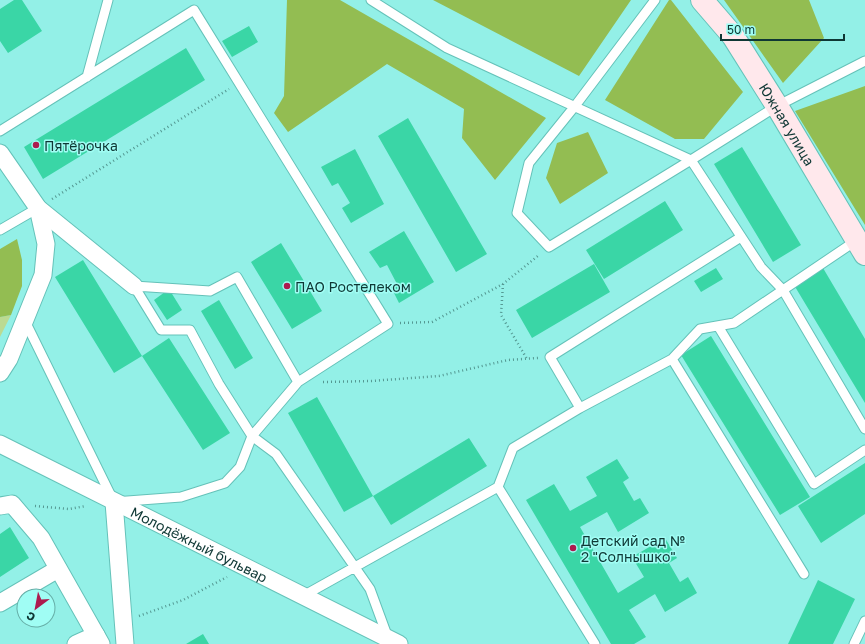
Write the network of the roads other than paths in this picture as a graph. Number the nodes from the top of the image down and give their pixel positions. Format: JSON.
{"nodes":[{"id":1,"x":108,"y":0,"type":"edge"},
{"id":2,"x":370,"y":0,"type":"edge"},
{"id":3,"x":655,"y":0,"type":"edge"},
{"id":4,"x":702,"y":0,"type":"edge"},
{"id":5,"x":865,"y":61,"type":"edge"},
{"id":6,"x":87,"y":78,"type":"junction"},
{"id":7,"x":575,"y":106,"type":"junction"},
{"id":8,"x":778,"y":106,"type":"junction"},
{"id":9,"x":0,"y":131,"type":"edge"},
{"id":10,"x":0,"y":153,"type":"edge"},
{"id":11,"x":691,"y":160,"type":"junction"},
{"id":12,"x":38,"y":208,"type":"junction"},
{"id":13,"x":0,"y":230,"type":"edge"},
{"id":14,"x":741,"y":237,"type":"junction"},
{"id":15,"x":861,"y":247,"type":"edge"},
{"id":16,"x":134,"y":286,"type":"junction"},
{"id":17,"x":783,"y":290,"type":"junction"},
{"id":18,"x":24,"y":319,"type":"junction"},
{"id":19,"x":718,"y":326,"type":"junction"},
{"id":20,"x":672,"y":359,"type":"junction"},
{"id":21,"x":0,"y":373,"type":"edge"},
{"id":22,"x":298,"y":382,"type":"junction"},
{"id":23,"x":580,"y":408,"type":"junction"},
{"id":24,"x":865,"y":429,"type":"edge"},
{"id":25,"x":252,"y":436,"type":"junction"},
{"id":26,"x":0,"y":444,"type":"edge"},
{"id":27,"x":865,"y":450,"type":"edge"},
{"id":28,"x":498,"y":487,"type":"junction"},
{"id":29,"x":114,"y":502,"type":"junction"},
{"id":30,"x":6,"y":505,"type":"edge"},
{"id":31,"x":354,"y":567,"type":"junction"},
{"id":32,"x":58,"y":569,"type":"junction"},
{"id":33,"x":804,"y":574,"type":"dead end"},
{"id":34,"x":303,"y":596,"type":"junction"},
{"id":35,"x":0,"y":603,"type":"edge"},
{"id":36,"x":865,"y":621,"type":"edge"},
{"id":37,"x":98,"y":639,"type":"edge"},
{"id":38,"x":394,"y":641,"type":"edge"},
{"id":39,"x":76,"y":644,"type":"edge"},
{"id":40,"x":125,"y":644,"type":"edge"},
{"id":41,"x":595,"y":644,"type":"edge"},
{"id":42,"x":854,"y":644,"type":"edge"}],
"edges":[{"from":1,"to":6,"type":"lane"},
{"from":2,"to":7,"type":"lane"},
{"from":3,"to":7,"type":"lane"},
{"from":4,"to":8,"type":"street","name":"Южная улица"},
{"from":5,"to":8,"type":"lane"},
{"from":6,"to":9,"type":"lane"},
{"from":6,"to":22,"type":"lane"},
{"from":7,"to":11,"type":"lane"},
{"from":7,"to":11,"type":"lane"},
{"from":8,"to":11,"type":"lane"},
{"from":8,"to":15,"type":"street","name":"Южная улица"},
{"from":10,"to":12,"type":"street"},
{"from":11,"to":14,"type":"lane"},
{"from":12,"to":13,"type":"lane"},
{"from":12,"to":16,"type":"street"},
{"from":12,"to":18,"type":"street"},
{"from":14,"to":17,"type":"lane"},
{"from":14,"to":23,"type":"lane"},
{"from":15,"to":17,"type":"lane"},
{"from":16,"to":22,"type":"lane"},
{"from":16,"to":25,"type":"lane"},
{"from":17,"to":19,"type":"lane"},
{"from":17,"to":24,"type":"lane"},
{"from":18,"to":21,"type":"street"},
{"from":18,"to":29,"type":"lane"},
{"from":19,"to":20,"type":"lane"},
{"from":19,"to":27,"type":"lane"},
{"from":20,"to":23,"type":"lane"},
{"from":20,"to":33,"type":"lane"},
{"from":22,"to":25,"type":"lane"},
{"from":23,"to":28,"type":"lane"},
{"from":25,"to":29,"type":"lane"},
{"from":25,"to":31,"type":"lane"},
{"from":26,"to":29,"type":"street","name":"Молодёжный бульвар"},
{"from":28,"to":31,"type":"lane"},
{"from":28,"to":41,"type":"lane"},
{"from":29,"to":34,"type":"street","name":"Молодёжный бульвар"},
{"from":29,"to":40,"type":"street"},
{"from":30,"to":32,"type":"street"},
{"from":31,"to":34,"type":"lane"},
{"from":31,"to":38,"type":"lane"},
{"from":32,"to":35,"type":"street"},
{"from":32,"to":37,"type":"street"},
{"from":34,"to":38,"type":"street","name":"Молодёжный бульвар"},
{"from":36,"to":42,"type":"lane"},
{"from":37,"to":39,"type":"street"}]}
